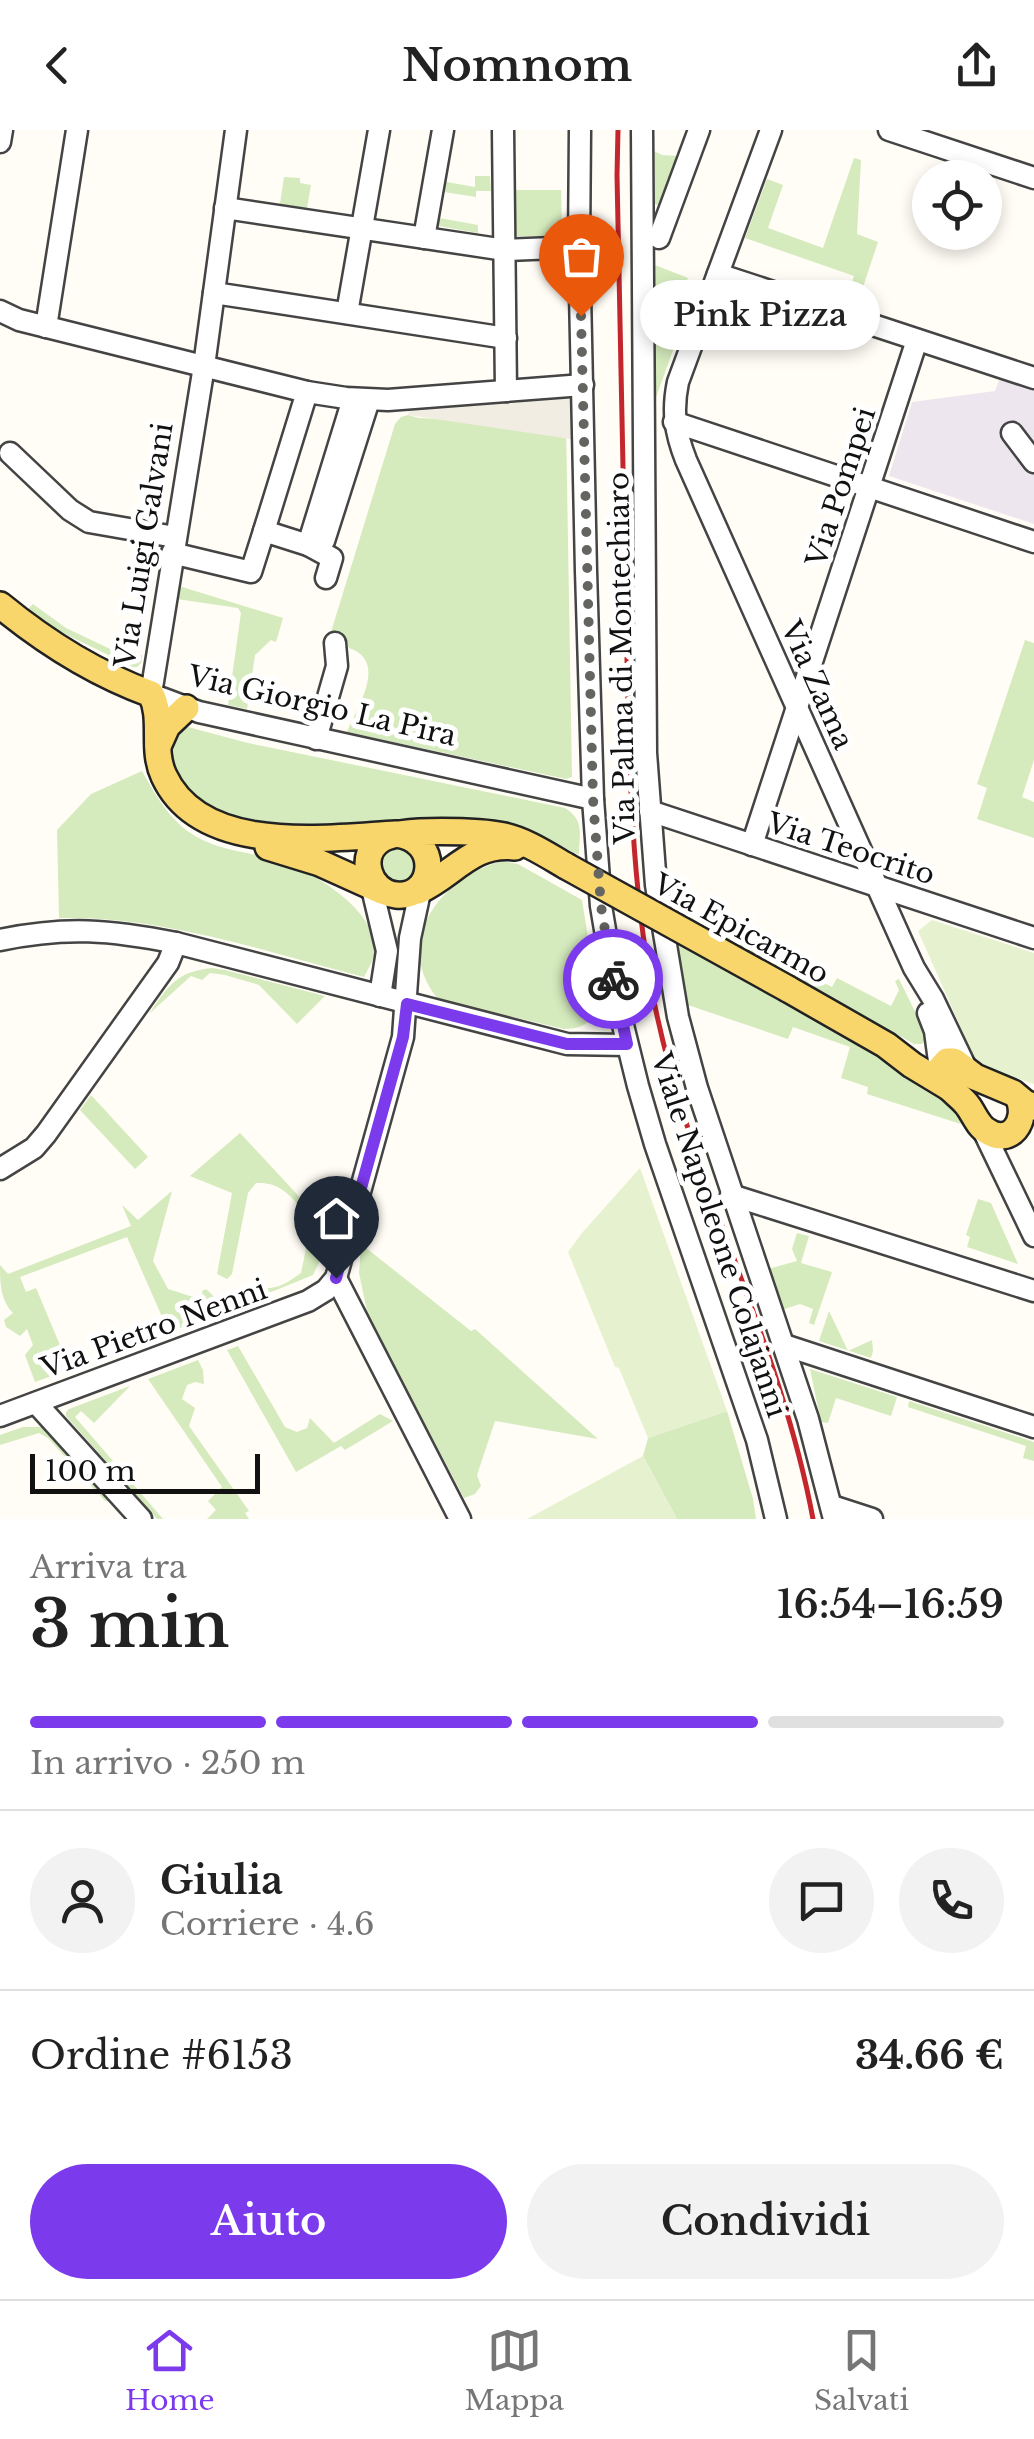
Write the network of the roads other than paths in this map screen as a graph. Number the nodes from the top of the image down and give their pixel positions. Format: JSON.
{"nodes":[{"id":1,"x":2,"y":130,"type":"edge"},
{"id":2,"x":77,"y":130,"type":"edge"},
{"id":3,"x":236,"y":130,"type":"edge"},
{"id":4,"x":379,"y":130,"type":"edge"},
{"id":5,"x":444,"y":130,"type":"edge"},
{"id":6,"x":502,"y":130,"type":"edge"},
{"id":7,"x":580,"y":130,"type":"edge"},
{"id":8,"x":642,"y":130,"type":"edge"},
{"id":9,"x":699,"y":130,"type":"edge"},
{"id":10,"x":771,"y":130,"type":"edge"},
{"id":11,"x":889,"y":130,"type":"edge"},
{"id":12,"x":0,"y":142,"type":"edge"},
{"id":13,"x":1032,"y":172,"type":"edge"},
{"id":14,"x":225,"y":208,"type":"junction"},
{"id":15,"x":362,"y":228,"type":"junction"},
{"id":16,"x":424,"y":238,"type":"junction"},
{"id":17,"x":659,"y":238,"type":"dead end"},
{"id":18,"x":579,"y":247,"type":"junction"},
{"id":19,"x":505,"y":250,"type":"junction"},
{"id":20,"x":718,"y":274,"type":"junction"},
{"id":21,"x":214,"y":293,"type":"junction"},
{"id":22,"x":347,"y":313,"type":"junction"},
{"id":23,"x":10,"y":316,"type":"edge"},
{"id":24,"x":210,"y":326,"type":"junction"},
{"id":25,"x":46,"y":327,"type":"junction"},
{"id":26,"x":506,"y":338,"type":"junction"},
{"id":27,"x":917,"y":340,"type":"junction"},
{"id":28,"x":157,"y":354,"type":"junction"},
{"id":29,"x":204,"y":366,"type":"junction"},
{"id":30,"x":1034,"y":378,"type":"edge"},
{"id":31,"x":583,"y":385,"type":"junction"},
{"id":32,"x":506,"y":391,"type":"junction"},
{"id":33,"x":307,"y":392,"type":"junction"},
{"id":34,"x":361,"y":400,"type":"junction"},
{"id":35,"x":674,"y":422,"type":"junction"},
{"id":36,"x":1012,"y":433,"type":"dead end"},
{"id":37,"x":10,"y":453,"type":"dead end"},
{"id":38,"x":1034,"y":462,"type":"edge"},
{"id":39,"x":870,"y":488,"type":"junction"},
{"id":40,"x":264,"y":531,"type":"junction"},
{"id":41,"x":1034,"y":542,"type":"edge"},
{"id":42,"x":174,"y":545,"type":"junction"},
{"id":43,"x":314,"y":548,"type":"junction"},
{"id":44,"x":326,"y":578,"type":"dead end"},
{"id":45,"x":0,"y":605,"type":"edge"},
{"id":46,"x":335,"y":643,"type":"dead end"},
{"id":47,"x":142,"y":691,"type":"junction"},
{"id":48,"x":796,"y":707,"type":"junction"},
{"id":49,"x":186,"y":708,"type":"junction"},
{"id":50,"x":316,"y":739,"type":"junction"},
{"id":51,"x":156,"y":751,"type":"junction"},
{"id":52,"x":593,"y":799,"type":"junction"},
{"id":53,"x":650,"y":811,"type":"junction"},
{"id":54,"x":396,"y":834,"type":"junction"},
{"id":55,"x":752,"y":844,"type":"junction"},
{"id":56,"x":320,"y":863,"type":"junction"},
{"id":57,"x":566,"y":866,"type":"junction"},
{"id":58,"x":454,"y":867,"type":"junction"},
{"id":59,"x":395,"y":887,"type":"junction"},
{"id":60,"x":878,"y":887,"type":"junction"},
{"id":61,"x":384,"y":933,"type":"junction"},
{"id":62,"x":410,"y":938,"type":"junction"},
{"id":63,"x":1034,"y":938,"type":"edge"},
{"id":64,"x":0,"y":940,"type":"edge"},
{"id":65,"x":176,"y":944,"type":"junction"},
{"id":66,"x":914,"y":968,"type":"junction"},
{"id":67,"x":380,"y":996,"type":"junction"},
{"id":68,"x":407,"y":1004,"type":"junction"},
{"id":69,"x":627,"y":1044,"type":"junction"},
{"id":70,"x":886,"y":1045,"type":"junction"},
{"id":71,"x":944,"y":1063,"type":"junction"},
{"id":72,"x":1026,"y":1103,"type":"edge"},
{"id":73,"x":982,"y":1128,"type":"junction"},
{"id":74,"x":1021,"y":1131,"type":"edge"},
{"id":75,"x":0,"y":1169,"type":"edge"},
{"id":76,"x":1013,"y":1192,"type":"junction"},
{"id":77,"x":732,"y":1195,"type":"junction"},
{"id":78,"x":1034,"y":1236,"type":"edge"},
{"id":79,"x":336,"y":1278,"type":"junction"},
{"id":80,"x":1034,"y":1292,"type":"edge"},
{"id":81,"x":784,"y":1345,"type":"junction"},
{"id":82,"x":36,"y":1402,"type":"junction"},
{"id":83,"x":0,"y":1416,"type":"edge"},
{"id":84,"x":1034,"y":1427,"type":"edge"},
{"id":85,"x":833,"y":1512,"type":"edge"},
{"id":86,"x":141,"y":1519,"type":"edge"},
{"id":87,"x":460,"y":1519,"type":"edge"},
{"id":88,"x":776,"y":1519,"type":"edge"},
{"id":89,"x":872,"y":1519,"type":"edge"}],
"edges":[{"from":1,"to":12,"type":"street"},
{"from":2,"to":25,"type":"street"},
{"from":3,"to":14,"type":"street","name":"Via Luigi Galvani"},
{"from":4,"to":15,"type":"street"},
{"from":5,"to":16,"type":"street"},
{"from":6,"to":19,"type":"street"},
{"from":7,"to":18,"type":"street","name":"Viale Napoleone Colajanni"},
{"from":8,"to":53,"type":"street","name":"Via Palma di Montechiaro"},
{"from":9,"to":17,"type":"street"},
{"from":10,"to":20,"type":"street"},
{"from":11,"to":13,"type":"street"},
{"from":14,"to":15,"type":"street"},
{"from":14,"to":21,"type":"street","name":"Via Luigi Galvani"},
{"from":15,"to":16,"type":"street"},
{"from":15,"to":22,"type":"street"},
{"from":16,"to":19,"type":"street"},
{"from":18,"to":19,"type":"street"},
{"from":18,"to":31,"type":"street","name":"Viale Napoleone Colajanni"},
{"from":19,"to":26,"type":"street"},
{"from":20,"to":27,"type":"street"},
{"from":20,"to":35,"type":"street"},
{"from":21,"to":22,"type":"street"},
{"from":21,"to":24,"type":"street","name":"Via Luigi Galvani"},
{"from":22,"to":26,"type":"street"},
{"from":23,"to":25,"type":"street"},
{"from":24,"to":28,"type":"street"},
{"from":24,"to":29,"type":"street","name":"Via Luigi Galvani"},
{"from":25,"to":28,"type":"street"},
{"from":26,"to":32,"type":"street"},
{"from":27,"to":30,"type":"street"},
{"from":27,"to":39,"type":"street","name":"Via Pompei"},
{"from":28,"to":29,"type":"street"},
{"from":29,"to":33,"type":"street"},
{"from":29,"to":42,"type":"street","name":"Via Luigi Galvani"},
{"from":31,"to":32,"type":"street"},
{"from":31,"to":52,"type":"street","name":"Viale Napoleone Colajanni"},
{"from":32,"to":34,"type":"street"},
{"from":33,"to":34,"type":"street"},
{"from":33,"to":40,"type":"street"},
{"from":34,"to":43,"type":"street"},
{"from":35,"to":39,"type":"street"},
{"from":35,"to":48,"type":"street","name":"Via Zama"},
{"from":36,"to":38,"type":"street"},
{"from":37,"to":42,"type":"street"},
{"from":39,"to":41,"type":"street"},
{"from":39,"to":48,"type":"street","name":"Via Pompei"},
{"from":40,"to":42,"type":"street"},
{"from":40,"to":43,"type":"street"},
{"from":42,"to":47,"type":"street","name":"Via Luigi Galvani"},
{"from":43,"to":44,"type":"street"},
{"from":45,"to":47,"type":"main road","name":"Via Giorgio La Pira"},
{"from":46,"to":50,"type":"street"},
{"from":47,"to":49,"type":"street","name":"Via Giorgio La Pira"},
{"from":47,"to":51,"type":"main road","name":"Via Luigi Galvani"},
{"from":47,"to":56,"type":"main road","name":"Via Luigi Galvani"},
{"from":48,"to":55,"type":"street","name":"Via Pompei"},
{"from":48,"to":60,"type":"street","name":"Via Zama"},
{"from":49,"to":50,"type":"street","name":"Via Giorgio La Pira"},
{"from":49,"to":51,"type":"main road"},
{"from":50,"to":52,"type":"street","name":"Via Giorgio La Pira"},
{"from":51,"to":54,"type":"main road","name":"Via Luigi Galvani"},
{"from":52,"to":69,"type":"street","name":"Viale Napoleone Colajanni"},
{"from":53,"to":55,"type":"street","name":"Via Teocrito"},
{"from":53,"to":77,"type":"street","name":"Via Palma di Montechiaro"},
{"from":54,"to":57,"type":"main road","name":"Via Luigi Galvani"},
{"from":54,"to":59,"type":"main road"},
{"from":54,"to":59,"type":"main road"},
{"from":55,"to":60,"type":"street","name":"Via Teocrito"},
{"from":56,"to":59,"type":"main road","name":"Via Luigi Galvani"},
{"from":56,"to":61,"type":"street"},
{"from":57,"to":58,"type":"main road"},
{"from":57,"to":70,"type":"main road","name":"Via Epicarmo","bridge":true},
{"from":58,"to":59,"type":"main road"},
{"from":58,"to":62,"type":"street"},
{"from":59,"to":61,"type":"street"},
{"from":59,"to":62,"type":"street"},
{"from":60,"to":63,"type":"street","name":"Via Teocrito"},
{"from":60,"to":66,"type":"street","name":"Via Zama"},
{"from":61,"to":67,"type":"street"},
{"from":62,"to":68,"type":"street"},
{"from":64,"to":65,"type":"street"},
{"from":65,"to":67,"type":"street"},
{"from":65,"to":75,"type":"street"},
{"from":66,"to":71,"type":"street"},
{"from":66,"to":71,"type":"street"},
{"from":67,"to":68,"type":"street"},
{"from":68,"to":69,"type":"street"},
{"from":68,"to":79,"type":"street"},
{"from":69,"to":88,"type":"street","name":"Viale Napoleone Colajanni"},
{"from":70,"to":71,"type":"main road"},
{"from":70,"to":71,"type":"main road"},
{"from":71,"to":72,"type":"main road"},
{"from":71,"to":73,"type":"main road"},
{"from":72,"to":74,"type":"main road"},
{"from":73,"to":74,"type":"main road"},
{"from":73,"to":76,"type":"street"},
{"from":74,"to":76,"type":"street"},
{"from":76,"to":78,"type":"street"},
{"from":77,"to":80,"type":"street"},
{"from":77,"to":81,"type":"street","name":"Via Palma di Montechiaro"},
{"from":79,"to":82,"type":"street","name":"Via Pietro Nenni"},
{"from":79,"to":87,"type":"street"},
{"from":81,"to":84,"type":"street"},
{"from":81,"to":85,"type":"street","name":"Via Palma di Montechiaro"},
{"from":82,"to":83,"type":"street","name":"Via Pietro Nenni"},
{"from":82,"to":86,"type":"street"},
{"from":85,"to":89,"type":"street"}]}
